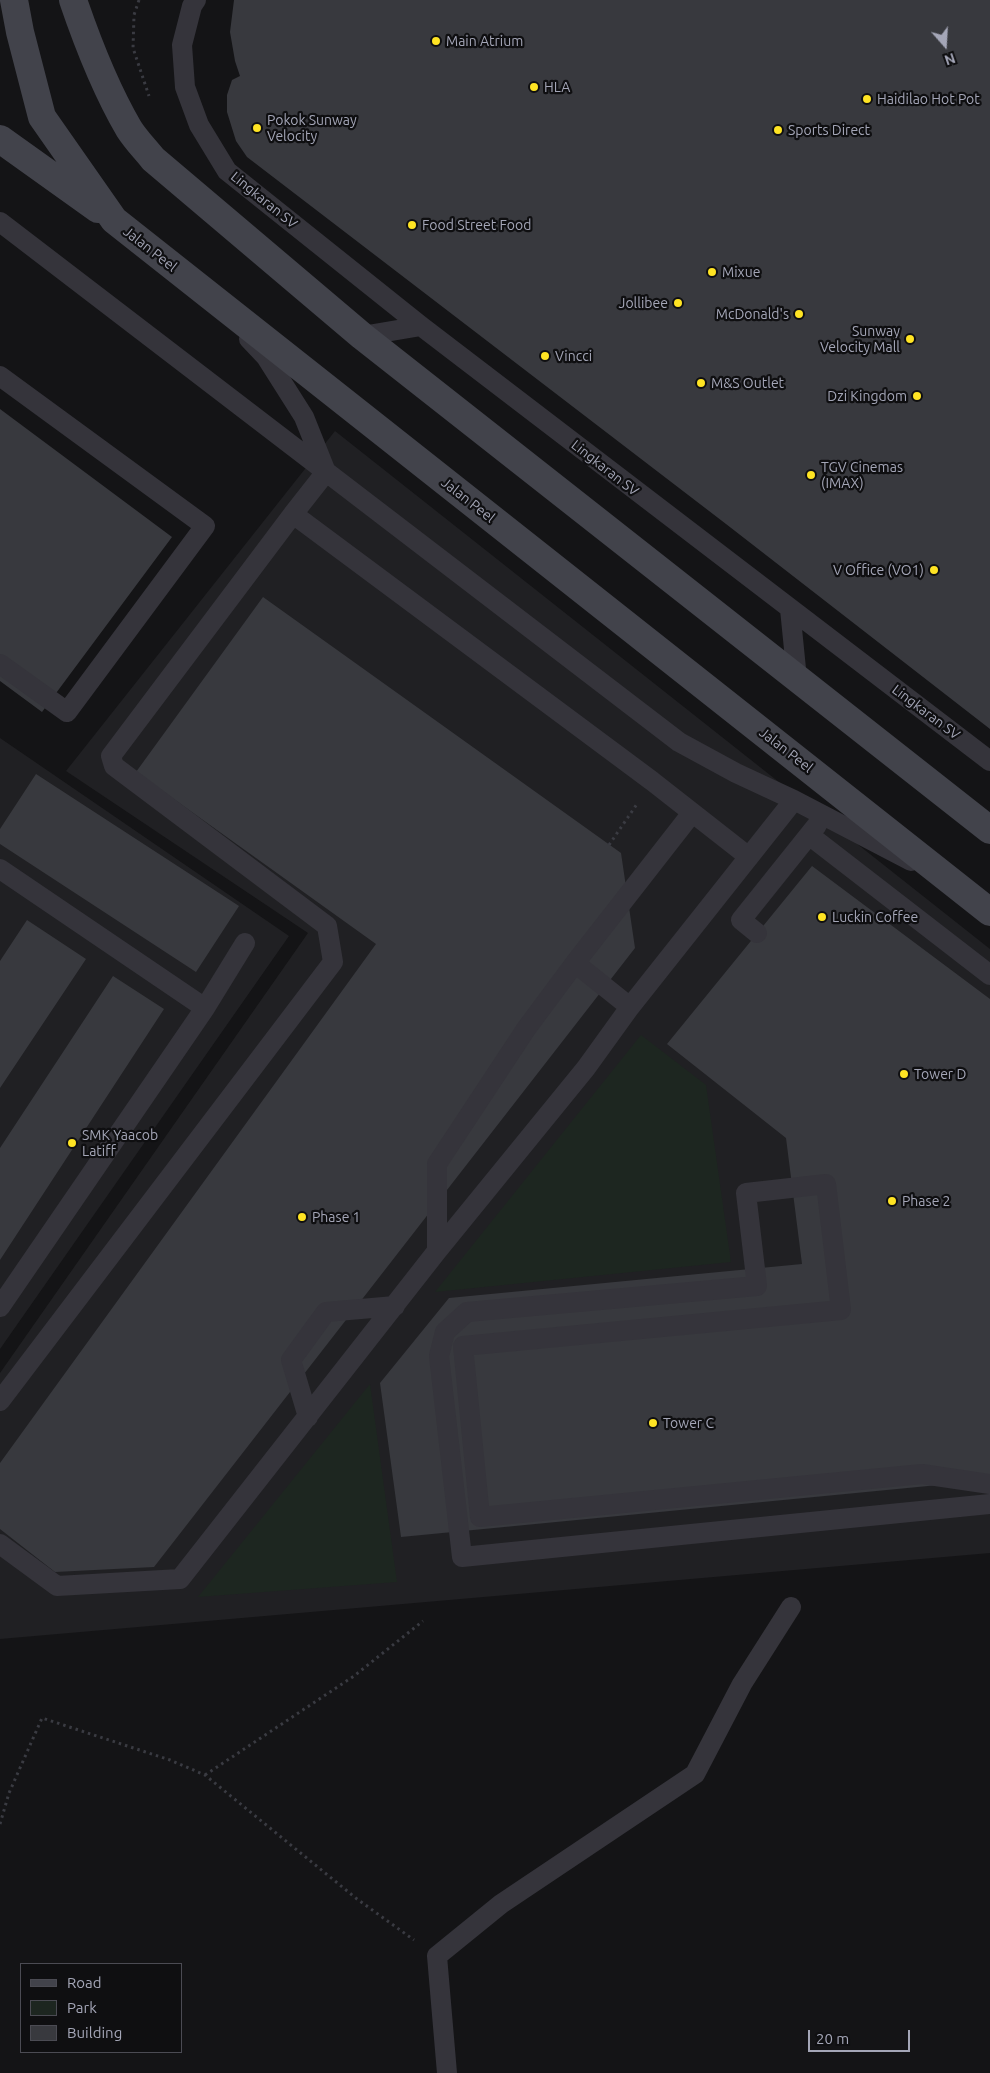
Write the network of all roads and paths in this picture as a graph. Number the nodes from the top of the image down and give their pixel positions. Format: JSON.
{"nodes":[{"id":1,"x":14,"y":0,"type":"edge"},
{"id":2,"x":26,"y":0,"type":"edge"},
{"id":3,"x":73,"y":0,"type":"edge"},
{"id":4,"x":196,"y":0,"type":"edge"},
{"id":5,"x":20,"y":32,"type":"junction"},
{"id":6,"x":0,"y":138,"type":"edge"},
{"id":7,"x":114,"y":220,"type":"junction"},
{"id":8,"x":0,"y":222,"type":"edge"},
{"id":9,"x":209,"y":296,"type":"junction"},
{"id":10,"x":421,"y":326,"type":"junction"},
{"id":11,"x":362,"y":336,"type":"junction"},
{"id":12,"x":0,"y":376,"type":"edge"},
{"id":13,"x":326,"y":472,"type":"junction"},
{"id":14,"x":293,"y":514,"type":"junction"},
{"id":15,"x":790,"y":609,"type":"junction"},
{"id":16,"x":0,"y":664,"type":"edge"},
{"id":17,"x":797,"y":679,"type":"junction"},
{"id":18,"x":990,"y":761,"type":"edge"},
{"id":19,"x":794,"y":800,"type":"junction"},
{"id":20,"x":692,"y":813,"type":"junction"},
{"id":21,"x":824,"y":815,"type":"junction"},
{"id":22,"x":990,"y":830,"type":"edge"},
{"id":23,"x":809,"y":835,"type":"junction"},
{"id":24,"x":748,"y":858,"type":"junction"},
{"id":25,"x":0,"y":869,"type":"edge"},
{"id":26,"x":954,"y":883,"type":"junction"},
{"id":27,"x":990,"y":912,"type":"edge"},
{"id":28,"x":757,"y":933,"type":"dead end"},
{"id":29,"x":245,"y":943,"type":"dead end"},
{"id":30,"x":575,"y":963,"type":"junction"},
{"id":31,"x":990,"y":975,"type":"edge"},
{"id":32,"x":630,"y":1007,"type":"junction"},
{"id":33,"x":205,"y":1008,"type":"junction"},
{"id":34,"x":437,"y":1252,"type":"junction"},
{"id":35,"x":395,"y":1306,"type":"junction"},
{"id":36,"x":0,"y":1307,"type":"edge"},
{"id":37,"x":0,"y":1401,"type":"edge"},
{"id":38,"x":308,"y":1417,"type":"junction"},
{"id":39,"x":990,"y":1484,"type":"edge"},
{"id":40,"x":990,"y":1504,"type":"edge"},
{"id":41,"x":0,"y":1544,"type":"edge"},
{"id":42,"x":791,"y":1607,"type":"dead end"},
{"id":43,"x":424,"y":1621,"type":"dead end"},
{"id":44,"x":205,"y":1776,"type":"junction"},
{"id":45,"x":0,"y":1824,"type":"edge"},
{"id":46,"x":437,"y":1956,"type":"junction"},
{"id":47,"x":447,"y":2073,"type":"edge"}],
"edges":[{"from":1,"to":5,"type":"street","name":"Jalan Peel"},
{"from":2,"to":5,"type":"street"},
{"from":3,"to":11,"type":"street"},
{"from":4,"to":10,"type":"lane","name":"Lingkaran SV"},
{"from":5,"to":7,"type":"street","name":"Jalan Peel"},
{"from":6,"to":7,"type":"street"},
{"from":7,"to":9,"type":"street","name":"Jalan Peel"},
{"from":8,"to":13,"type":"lane"},
{"from":9,"to":13,"type":"lane"},
{"from":9,"to":26,"type":"street","name":"Jalan Peel"},
{"from":10,"to":11,"type":"lane"},
{"from":10,"to":15,"type":"lane","name":"Lingkaran SV"},
{"from":11,"to":17,"type":"street"},
{"from":12,"to":16,"type":"lane"},
{"from":13,"to":14,"type":"lane"},
{"from":13,"to":19,"type":"lane"},
{"from":14,"to":20,"type":"lane"},
{"from":14,"to":37,"type":"lane"},
{"from":15,"to":17,"type":"lane"},
{"from":15,"to":18,"type":"lane","name":"Lingkaran SV"},
{"from":17,"to":22,"type":"street"},
{"from":19,"to":21,"type":"lane"},
{"from":19,"to":24,"type":"lane"},
{"from":20,"to":24,"type":"lane"},
{"from":20,"to":30,"type":"lane"},
{"from":21,"to":23,"type":"lane"},
{"from":21,"to":26,"type":"lane"},
{"from":23,"to":28,"type":"lane"},
{"from":23,"to":31,"type":"lane"},
{"from":24,"to":32,"type":"lane"},
{"from":25,"to":33,"type":"lane"},
{"from":26,"to":27,"type":"street","name":"Jalan Peel"},
{"from":29,"to":33,"type":"lane"},
{"from":30,"to":32,"type":"lane"},
{"from":30,"to":34,"type":"lane"},
{"from":32,"to":34,"type":"lane"},
{"from":33,"to":36,"type":"lane"},
{"from":34,"to":35,"type":"lane"},
{"from":35,"to":38,"type":"lane"},
{"from":35,"to":38,"type":"lane"},
{"from":38,"to":41,"type":"lane"},
{"from":39,"to":40,"type":"lane"},
{"from":42,"to":46,"type":"lane"},
{"from":43,"to":44,"type":"path"},
{"from":44,"to":45,"type":"path"},
{"from":44,"to":46,"type":"path"},
{"from":46,"to":47,"type":"lane"}]}
